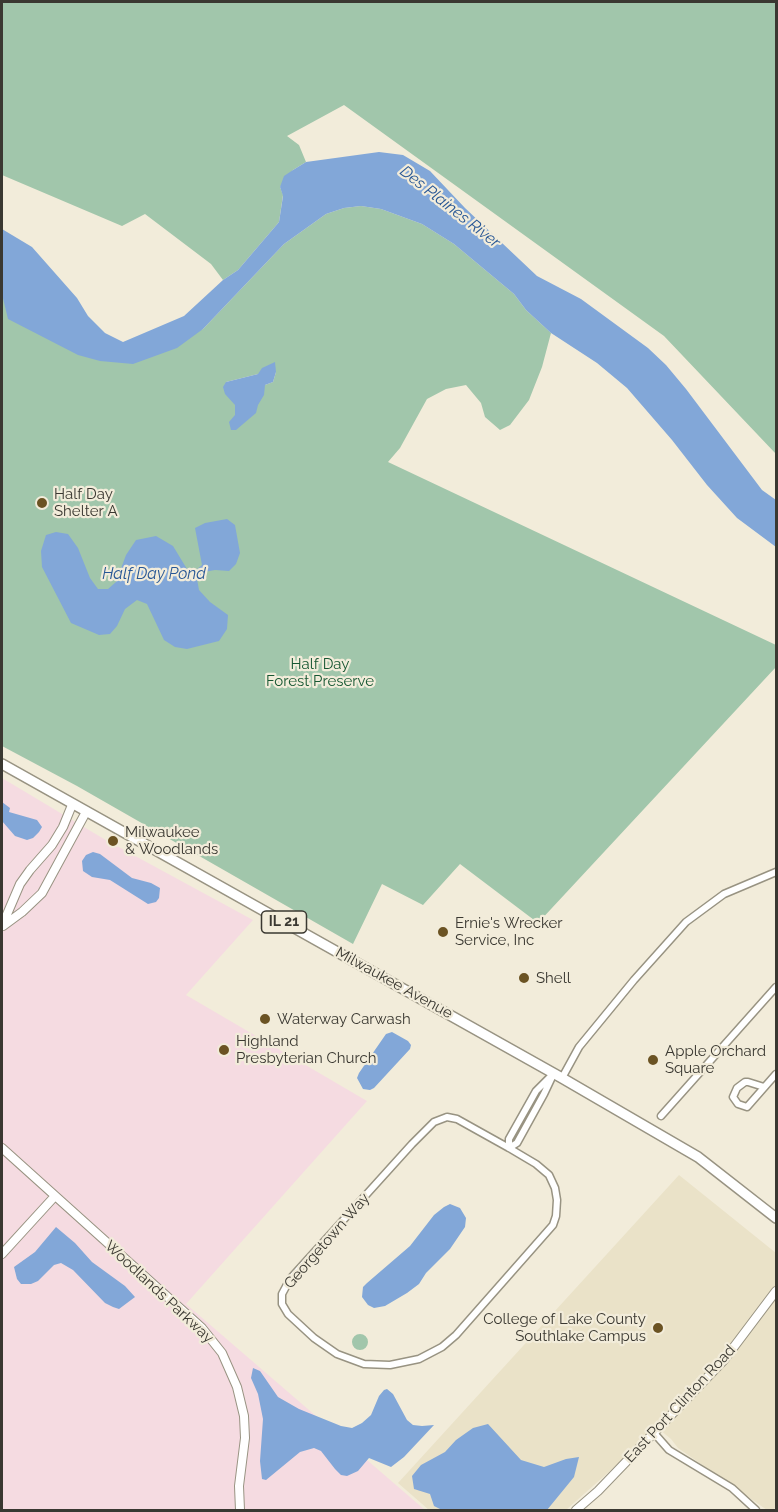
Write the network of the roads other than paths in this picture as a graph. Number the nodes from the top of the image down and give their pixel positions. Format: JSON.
{"nodes":[{"id":1,"x":2,"y":764,"type":"edge"},
{"id":2,"x":72,"y":805,"type":"junction"},
{"id":3,"x":86,"y":812,"type":"junction"},
{"id":4,"x":777,"y":872,"type":"edge"},
{"id":5,"x":2,"y":926,"type":"edge"},
{"id":6,"x":777,"y":987,"type":"edge"},
{"id":7,"x":777,"y":1074,"type":"edge"},
{"id":8,"x":557,"y":1076,"type":"junction"},
{"id":9,"x":764,"y":1087,"type":"junction"},
{"id":10,"x":661,"y":1116,"type":"dead end"},
{"id":11,"x":2,"y":1148,"type":"edge"},
{"id":12,"x":509,"y":1148,"type":"junction"},
{"id":13,"x":55,"y":1196,"type":"junction"},
{"id":14,"x":777,"y":1218,"type":"edge"},
{"id":15,"x":2,"y":1254,"type":"edge"},
{"id":16,"x":777,"y":1290,"type":"edge"},
{"id":17,"x":654,"y":1433,"type":"junction"},
{"id":18,"x":240,"y":1510,"type":"edge"},
{"id":19,"x":576,"y":1510,"type":"edge"},
{"id":20,"x":756,"y":1510,"type":"edge"}],
"edges":[{"from":1,"to":2,"type":"main road","name":"Milwaukee Avenue","number":"IL 21"},
{"from":2,"to":3,"type":"main road","name":"Milwaukee Avenue","number":"IL 21"},
{"from":2,"to":5,"type":"street"},
{"from":3,"to":5,"type":"street"},
{"from":3,"to":8,"type":"main road","name":"Milwaukee Avenue","number":"IL 21"},
{"from":4,"to":8,"type":"street"},
{"from":6,"to":10,"type":"street"},
{"from":7,"to":9,"type":"street"},
{"from":8,"to":12,"type":"street"},
{"from":8,"to":14,"type":"main road","name":"Milwaukee Avenue","number":"IL 21"},
{"from":9,"to":9,"type":"street"},
{"from":11,"to":13,"type":"street","name":"Woodlands Parkway"},
{"from":12,"to":12,"type":"street","name":"Georgetown Way"},
{"from":13,"to":15,"type":"street"},
{"from":13,"to":18,"type":"street","name":"Woodlands Parkway"},
{"from":16,"to":17,"type":"street","name":"East Port Clinton Road"},
{"from":17,"to":19,"type":"street","name":"East Port Clinton Road"},
{"from":17,"to":20,"type":"street"}]}
